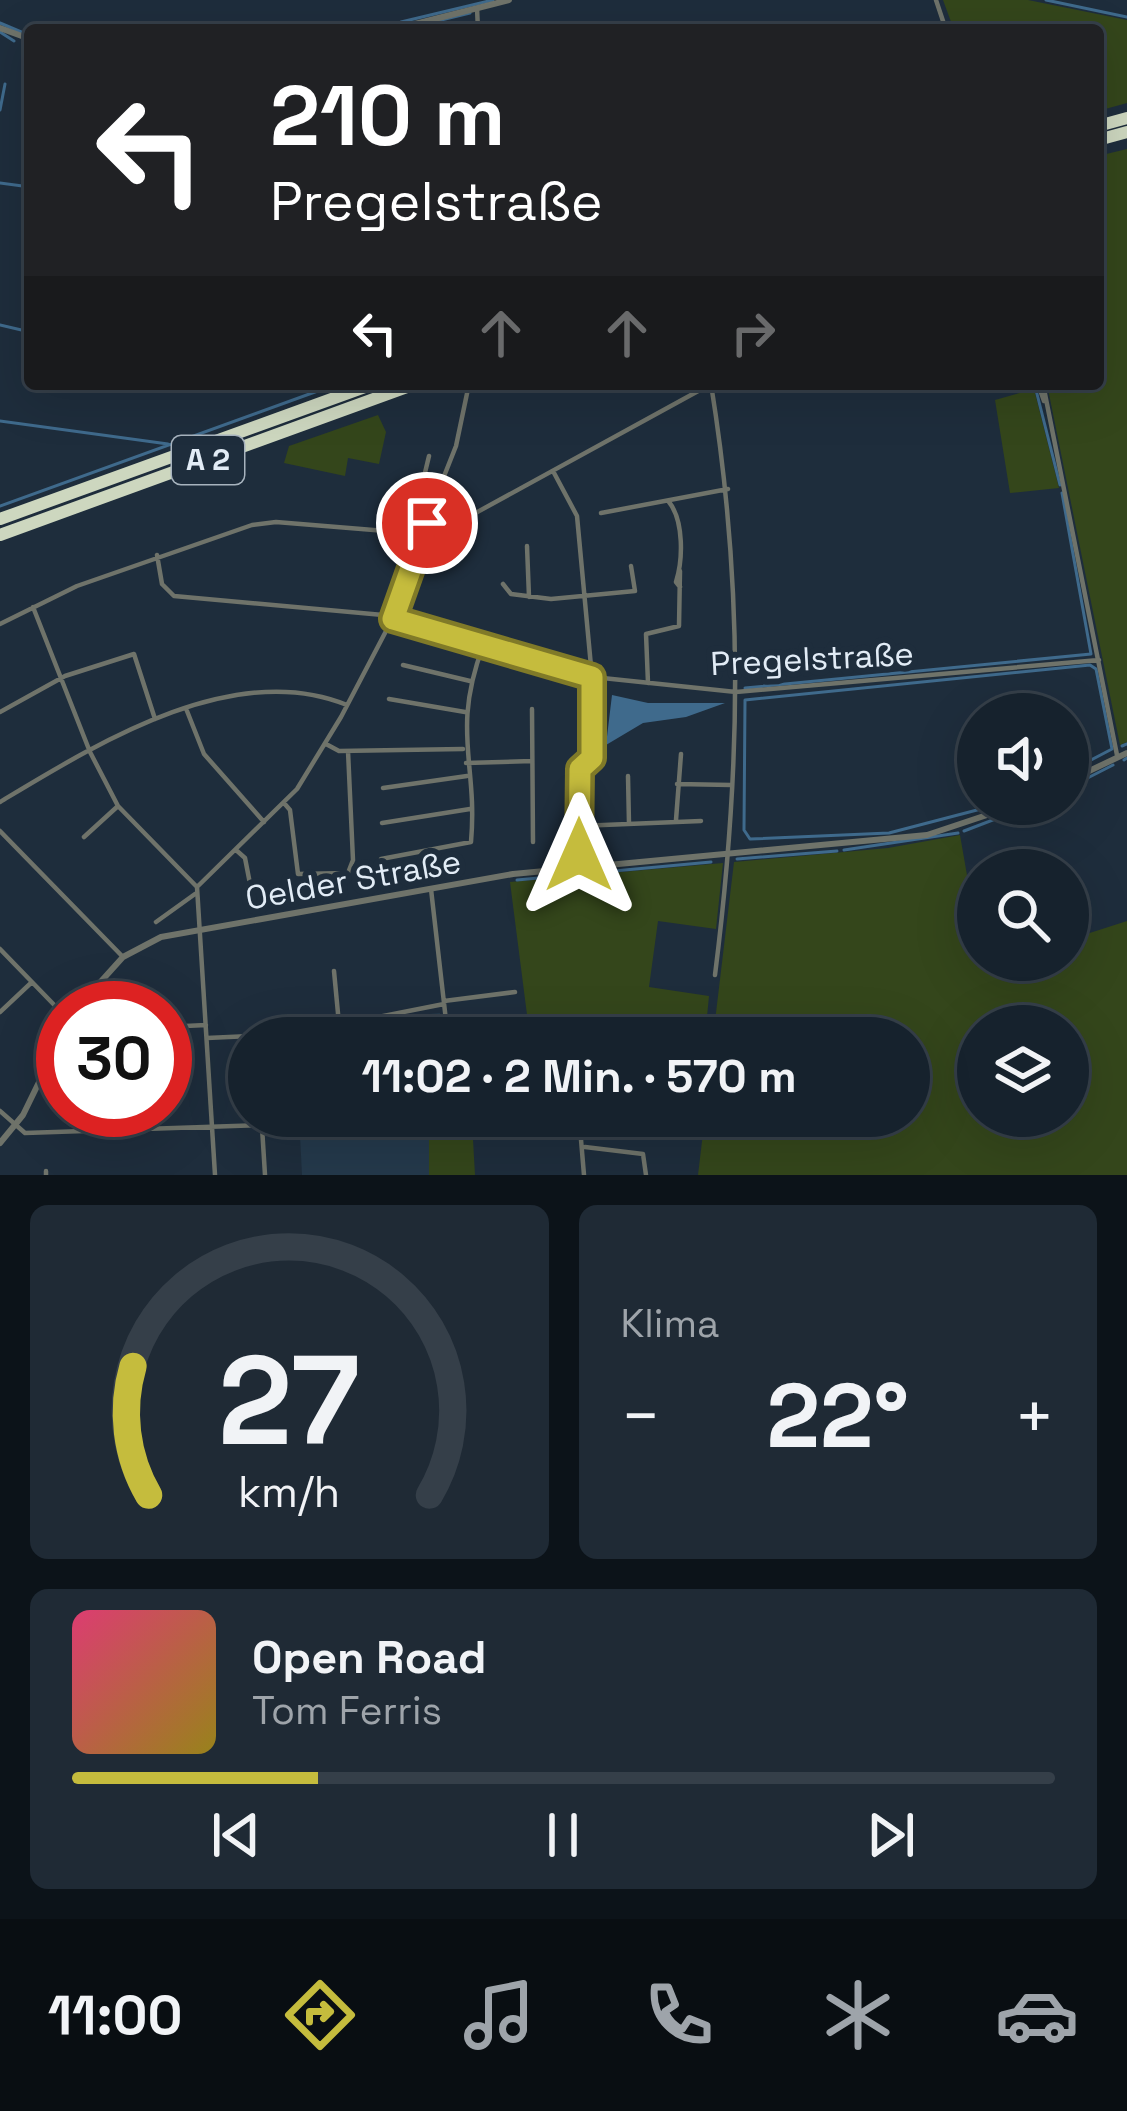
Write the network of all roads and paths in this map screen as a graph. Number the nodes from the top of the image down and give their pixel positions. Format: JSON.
{"nodes":[{"id":1,"x":509,"y":0,"type":"edge"},
{"id":2,"x":477,"y":8,"type":"junction"},
{"id":3,"x":409,"y":24,"type":"edge"},
{"id":4,"x":478,"y":24,"type":"edge"},
{"id":5,"x":356,"y":390,"type":"edge"},
{"id":6,"x":399,"y":390,"type":"edge"},
{"id":7,"x":468,"y":390,"type":"edge"},
{"id":8,"x":700,"y":390,"type":"edge"},
{"id":9,"x":712,"y":390,"type":"edge"},
{"id":10,"x":1043,"y":390,"type":"edge"},
{"id":11,"x":429,"y":456,"type":"dead end"},
{"id":12,"x":552,"y":471,"type":"junction"},
{"id":13,"x":424,"y":472,"type":"junction"},
{"id":14,"x":728,"y":489,"type":"junction"},
{"id":15,"x":683,"y":496,"type":"junction"},
{"id":16,"x":667,"y":501,"type":"junction"},
{"id":17,"x":675,"y":509,"type":"junction"},
{"id":18,"x":601,"y":512,"type":"dead end"},
{"id":19,"x":0,"y":519,"type":"edge"},
{"id":20,"x":426,"y":524,"type":"junction"},
{"id":21,"x":410,"y":533,"type":"junction"},
{"id":22,"x":0,"y":535,"type":"edge"},
{"id":23,"x":527,"y":546,"type":"dead end"},
{"id":24,"x":157,"y":555,"type":"junction"},
{"id":25,"x":410,"y":562,"type":"junction"},
{"id":26,"x":631,"y":566,"type":"dead end"},
{"id":27,"x":503,"y":584,"type":"dead end"},
{"id":28,"x":585,"y":596,"type":"junction"},
{"id":29,"x":529,"y":597,"type":"junction"},
{"id":30,"x":33,"y":607,"type":"junction"},
{"id":31,"x":393,"y":619,"type":"junction"},
{"id":32,"x":0,"y":624,"type":"edge"},
{"id":33,"x":484,"y":646,"type":"junction"},
{"id":34,"x":1099,"y":660,"type":"junction"},
{"id":35,"x":403,"y":664,"type":"dead end"},
{"id":36,"x":592,"y":677,"type":"junction"},
{"id":37,"x":60,"y":681,"type":"junction"},
{"id":38,"x":470,"y":681,"type":"junction"},
{"id":39,"x":648,"y":683,"type":"junction"},
{"id":40,"x":736,"y":692,"type":"junction"},
{"id":41,"x":389,"y":698,"type":"dead end"},
{"id":42,"x":347,"y":705,"type":"junction"},
{"id":43,"x":532,"y":709,"type":"dead end"},
{"id":44,"x":187,"y":711,"type":"junction"},
{"id":45,"x":0,"y":712,"type":"edge"},
{"id":46,"x":465,"y":712,"type":"junction"},
{"id":47,"x":156,"y":722,"type":"junction"},
{"id":48,"x":326,"y":744,"type":"junction"},
{"id":49,"x":464,"y":749,"type":"junction"},
{"id":50,"x":348,"y":751,"type":"junction"},
{"id":51,"x":90,"y":752,"type":"junction"},
{"id":52,"x":1127,"y":752,"type":"edge"},
{"id":53,"x":681,"y":754,"type":"dead end"},
{"id":54,"x":1118,"y":756,"type":"junction"},
{"id":55,"x":532,"y":761,"type":"junction"},
{"id":56,"x":466,"y":763,"type":"junction"},
{"id":57,"x":1089,"y":770,"type":"edge"},
{"id":58,"x":467,"y":776,"type":"junction"},
{"id":59,"x":628,"y":776,"type":"dead end"},
{"id":60,"x":677,"y":784,"type":"junction"},
{"id":61,"x":733,"y":785,"type":"junction"},
{"id":62,"x":383,"y":788,"type":"dead end"},
{"id":63,"x":0,"y":802,"type":"edge"},
{"id":64,"x":284,"y":802,"type":"junction"},
{"id":65,"x":118,"y":806,"type":"junction"},
{"id":66,"x":470,"y":808,"type":"junction"},
{"id":67,"x":676,"y":820,"type":"junction"},
{"id":68,"x":701,"y":820,"type":"dead end"},
{"id":69,"x":263,"y":822,"type":"junction"},
{"id":70,"x":382,"y":823,"type":"dead end"},
{"id":71,"x":629,"y":824,"type":"junction"},
{"id":72,"x":957,"y":825,"type":"edge"},
{"id":73,"x":579,"y":826,"type":"junction"},
{"id":74,"x":0,"y":831,"type":"edge"},
{"id":75,"x":84,"y":837,"type":"dead end"},
{"id":76,"x":533,"y":842,"type":"dead end"},
{"id":77,"x":236,"y":850,"type":"junction"},
{"id":78,"x":730,"y":853,"type":"junction"},
{"id":79,"x":579,"y":855,"type":"dead end"},
{"id":80,"x":381,"y":859,"type":"dead end"},
{"id":81,"x":431,"y":889,"type":"junction"},
{"id":82,"x":195,"y":890,"type":"junction"},
{"id":83,"x":252,"y":894,"type":"dead end"},
{"id":84,"x":156,"y":922,"type":"dead end"},
{"id":85,"x":199,"y":931,"type":"junction"},
{"id":86,"x":0,"y":949,"type":"edge"},
{"id":87,"x":123,"y":957,"type":"junction"},
{"id":88,"x":334,"y":971,"type":"dead end"},
{"id":89,"x":715,"y":975,"type":"dead end"},
{"id":90,"x":101,"y":981,"type":"edge"},
{"id":91,"x":32,"y":982,"type":"junction"},
{"id":92,"x":36,"y":986,"type":"edge"},
{"id":93,"x":515,"y":992,"type":"dead end"},
{"id":94,"x":444,"y":1003,"type":"junction"},
{"id":95,"x":0,"y":1012,"type":"edge"},
{"id":96,"x":338,"y":1017,"type":"edge"},
{"id":97,"x":374,"y":1017,"type":"edge"},
{"id":98,"x":446,"y":1017,"type":"edge"},
{"id":99,"x":206,"y":1025,"type":"junction"},
{"id":100,"x":192,"y":1026,"type":"edge"},
{"id":101,"x":207,"y":1038,"type":"junction"},
{"id":102,"x":228,"y":1038,"type":"edge"},
{"id":103,"x":36,"y":1087,"type":"edge"},
{"id":104,"x":0,"y":1111,"type":"edge"},
{"id":105,"x":16,"y":1126,"type":"junction"},
{"id":106,"x":228,"y":1126,"type":"edge"},
{"id":107,"x":212,"y":1127,"type":"junction"},
{"id":108,"x":192,"y":1128,"type":"edge"},
{"id":109,"x":36,"y":1133,"type":"edge"},
{"id":110,"x":263,"y":1137,"type":"edge"},
{"id":111,"x":583,"y":1137,"type":"edge"},
{"id":112,"x":0,"y":1143,"type":"edge"},
{"id":113,"x":585,"y":1147,"type":"junction"},
{"id":114,"x":215,"y":1175,"type":"edge"},
{"id":115,"x":265,"y":1175,"type":"edge"},
{"id":116,"x":584,"y":1175,"type":"edge"},
{"id":117,"x":646,"y":1175,"type":"edge"}],
"edges":[{"from":1,"to":2,"type":"street"},
{"from":2,"to":3,"type":"street"},
{"from":2,"to":4,"type":"street"},
{"from":5,"to":19,"type":"highway","number":"A 2"},
{"from":6,"to":22,"type":"highway","number":"A 2"},
{"from":7,"to":20,"type":"street"},
{"from":8,"to":12,"type":"street"},
{"from":9,"to":14,"type":"street"},
{"from":10,"to":34,"type":"street"},
{"from":11,"to":13,"type":"street"},
{"from":12,"to":20,"type":"street"},
{"from":12,"to":28,"type":"street"},
{"from":13,"to":20,"type":"street"},
{"from":13,"to":21,"type":"street"},
{"from":14,"to":15,"type":"street"},
{"from":14,"to":40,"type":"street"},
{"from":15,"to":16,"type":"street"},
{"from":15,"to":17,"type":"street"},
{"from":16,"to":17,"type":"street"},
{"from":16,"to":18,"type":"street"},
{"from":17,"to":39,"type":"street"},
{"from":20,"to":25,"type":"street"},
{"from":21,"to":24,"type":"street"},
{"from":21,"to":25,"type":"street"},
{"from":23,"to":29,"type":"street"},
{"from":24,"to":30,"type":"street"},
{"from":24,"to":31,"type":"street","name":"Pregelstraße"},
{"from":25,"to":31,"type":"street"},
{"from":26,"to":28,"type":"street"},
{"from":27,"to":29,"type":"street"},
{"from":28,"to":29,"type":"street"},
{"from":28,"to":36,"type":"street"},
{"from":30,"to":32,"type":"street"},
{"from":30,"to":37,"type":"street"},
{"from":31,"to":33,"type":"street","name":"Pregelstraße"},
{"from":31,"to":42,"type":"street"},
{"from":33,"to":36,"type":"street","name":"Pregelstraße"},
{"from":33,"to":38,"type":"street"},
{"from":34,"to":40,"type":"street","name":"Pregelstraße"},
{"from":34,"to":54,"type":"street"},
{"from":35,"to":38,"type":"street"},
{"from":36,"to":39,"type":"street","name":"Pregelstraße"},
{"from":36,"to":73,"type":"street"},
{"from":37,"to":45,"type":"street"},
{"from":37,"to":47,"type":"street"},
{"from":37,"to":51,"type":"street"},
{"from":38,"to":46,"type":"street"},
{"from":39,"to":40,"type":"street","name":"Pregelstraße"},
{"from":40,"to":61,"type":"street"},
{"from":41,"to":46,"type":"street"},
{"from":42,"to":44,"type":"street"},
{"from":42,"to":48,"type":"street"},
{"from":43,"to":55,"type":"street"},
{"from":44,"to":47,"type":"street"},
{"from":44,"to":69,"type":"street"},
{"from":46,"to":49,"type":"street"},
{"from":47,"to":51,"type":"street"},
{"from":48,"to":50,"type":"street"},
{"from":48,"to":64,"type":"street"},
{"from":49,"to":50,"type":"street"},
{"from":49,"to":56,"type":"street"},
{"from":50,"to":64,"type":"street"},
{"from":51,"to":63,"type":"street"},
{"from":51,"to":65,"type":"street"},
{"from":52,"to":54,"type":"street"},
{"from":53,"to":60,"type":"street"},
{"from":54,"to":57,"type":"street"},
{"from":55,"to":56,"type":"street"},
{"from":55,"to":76,"type":"street"},
{"from":56,"to":58,"type":"street"},
{"from":58,"to":62,"type":"street"},
{"from":58,"to":66,"type":"street"},
{"from":59,"to":71,"type":"street"},
{"from":60,"to":61,"type":"street"},
{"from":60,"to":67,"type":"street"},
{"from":61,"to":78,"type":"street"},
{"from":64,"to":69,"type":"street"},
{"from":65,"to":75,"type":"street"},
{"from":65,"to":82,"type":"street"},
{"from":66,"to":70,"type":"street"},
{"from":66,"to":80,"type":"street"},
{"from":67,"to":68,"type":"street"},
{"from":67,"to":71,"type":"street"},
{"from":69,"to":77,"type":"street"},
{"from":71,"to":73,"type":"street"},
{"from":72,"to":78,"type":"street","name":"Oelder Straße"},
{"from":73,"to":79,"type":"street"},
{"from":74,"to":87,"type":"street"},
{"from":77,"to":82,"type":"street"},
{"from":77,"to":83,"type":"street"},
{"from":78,"to":81,"type":"street","name":"Oelder Straße"},
{"from":78,"to":89,"type":"street"},
{"from":81,"to":85,"type":"street","name":"Oelder Straße"},
{"from":81,"to":94,"type":"street"},
{"from":82,"to":84,"type":"street"},
{"from":82,"to":85,"type":"street"},
{"from":85,"to":87,"type":"street","name":"Oelder Straße"},
{"from":85,"to":99,"type":"street"},
{"from":86,"to":91,"type":"street"},
{"from":87,"to":90,"type":"street","name":"Oelder Straße"},
{"from":88,"to":96,"type":"street"},
{"from":91,"to":92,"type":"street"},
{"from":91,"to":95,"type":"street"},
{"from":93,"to":94,"type":"street"},
{"from":94,"to":97,"type":"street"},
{"from":94,"to":98,"type":"street"},
{"from":99,"to":100,"type":"street"},
{"from":99,"to":101,"type":"street"},
{"from":101,"to":102,"type":"street"},
{"from":101,"to":107,"type":"street"},
{"from":103,"to":105,"type":"street"},
{"from":104,"to":105,"type":"street"},
{"from":105,"to":109,"type":"street"},
{"from":105,"to":112,"type":"street"},
{"from":106,"to":107,"type":"street"},
{"from":107,"to":108,"type":"street"},
{"from":107,"to":114,"type":"street"},
{"from":110,"to":115,"type":"street"},
{"from":111,"to":113,"type":"street"},
{"from":113,"to":116,"type":"street"},
{"from":113,"to":117,"type":"street"}]}
